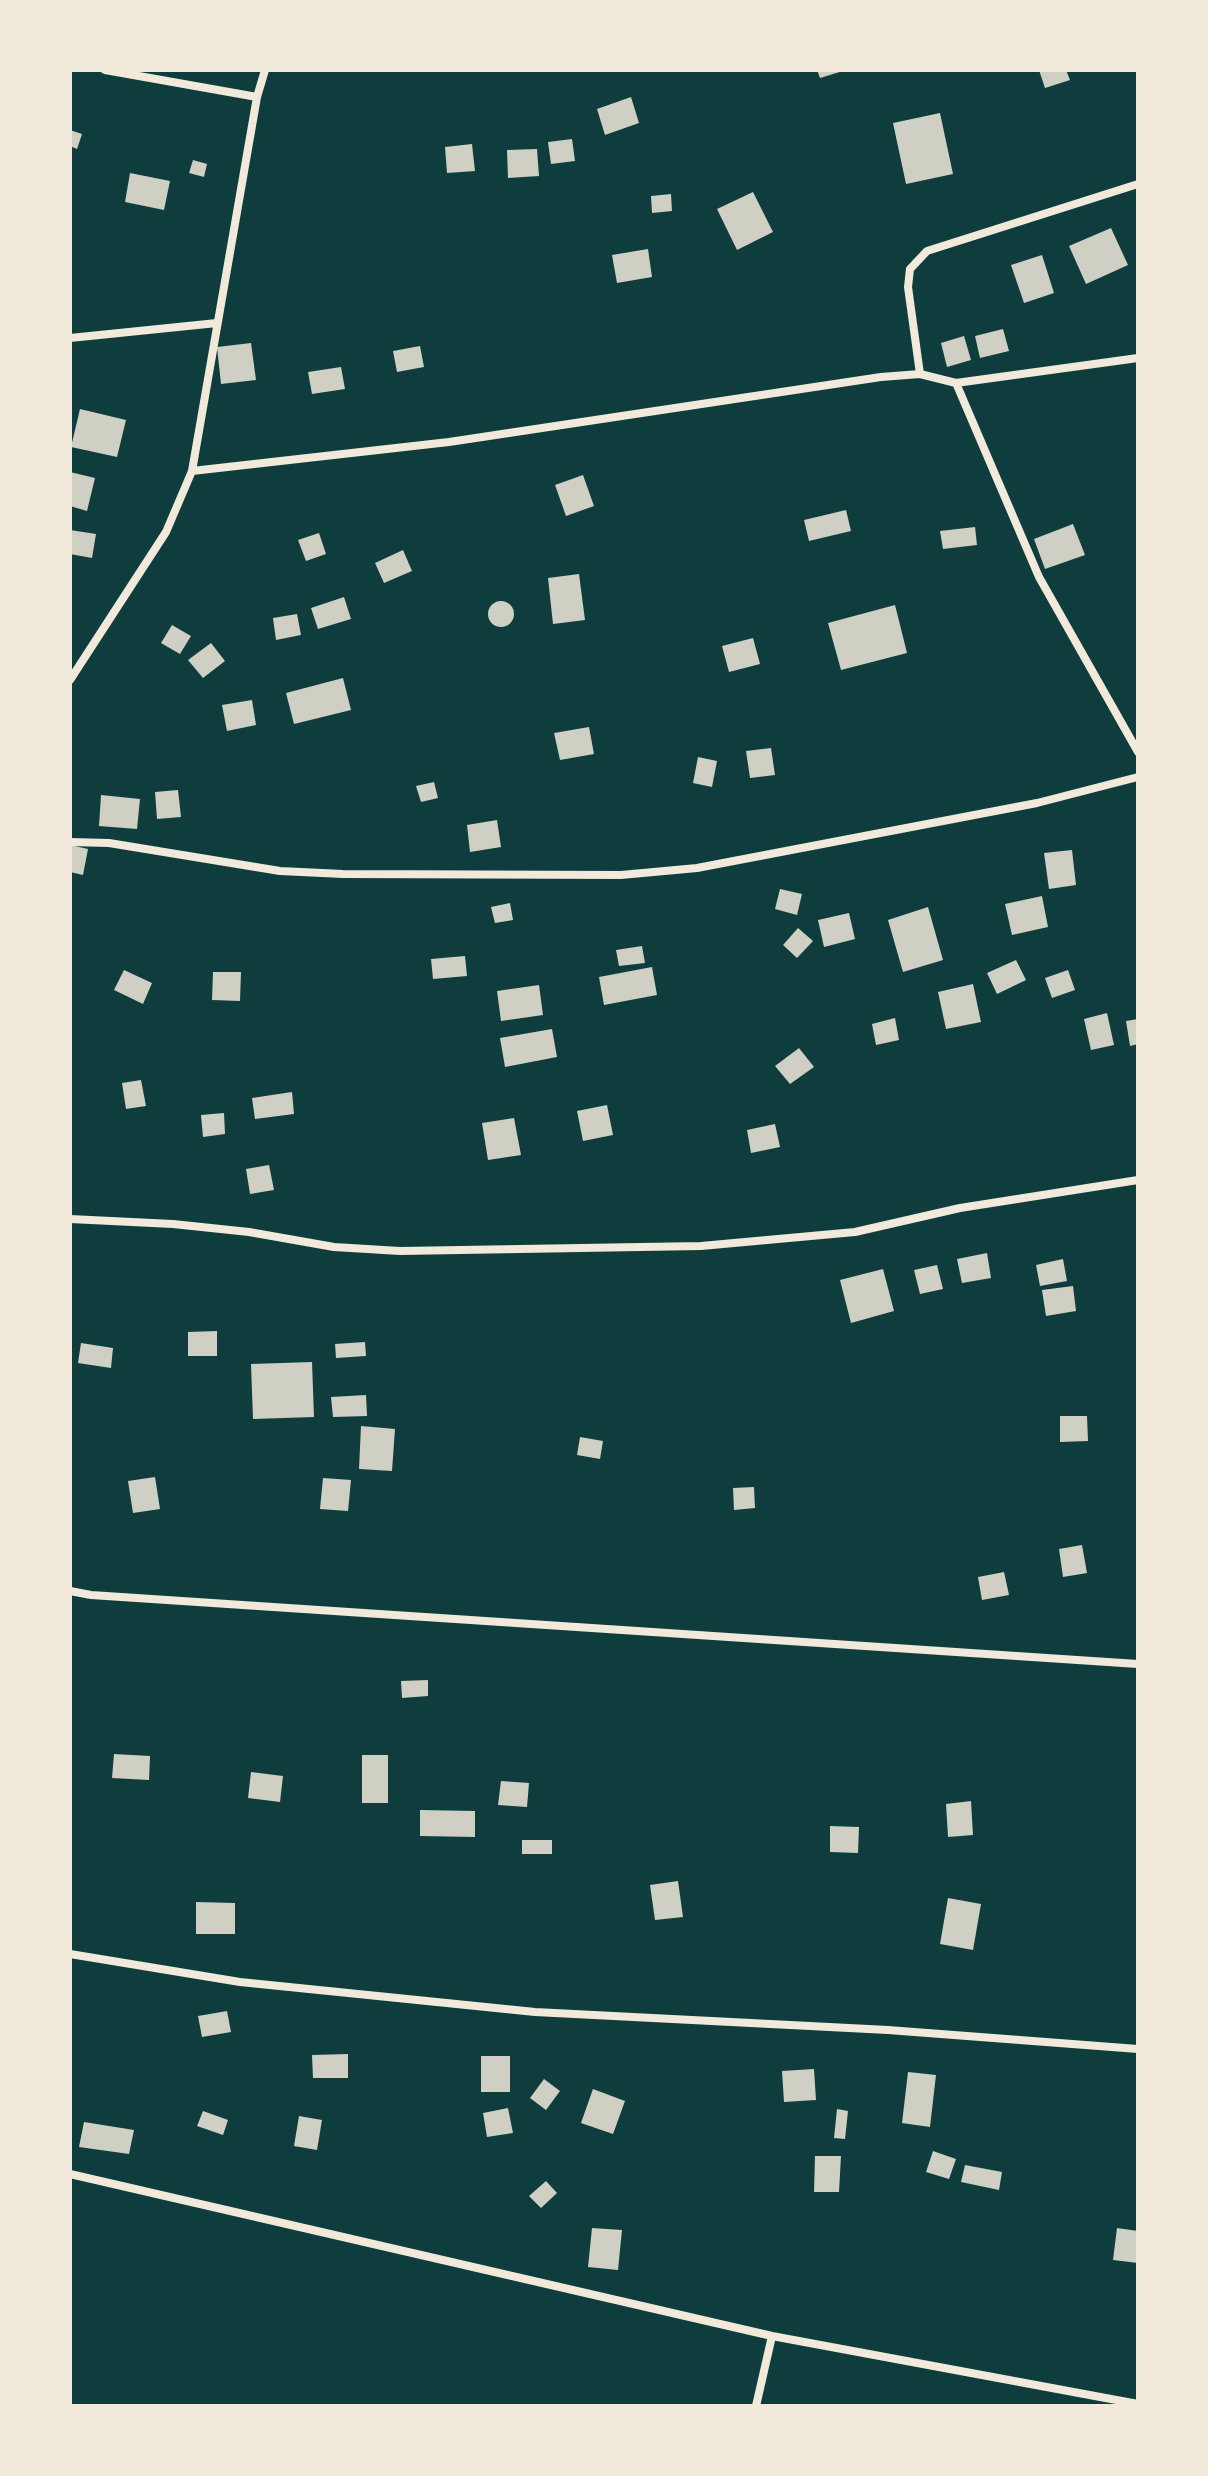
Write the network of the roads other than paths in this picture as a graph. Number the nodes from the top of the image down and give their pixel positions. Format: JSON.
{"nodes":[{"id":1,"x":105,"y":70,"type":"edge"},
{"id":2,"x":265,"y":70,"type":"edge"},
{"id":3,"x":257,"y":97,"type":"junction"},
{"id":4,"x":1138,"y":184,"type":"edge"},
{"id":5,"x":217,"y":323,"type":"junction"},
{"id":6,"x":70,"y":338,"type":"edge"},
{"id":7,"x":1138,"y":358,"type":"edge"},
{"id":8,"x":920,"y":374,"type":"junction"},
{"id":9,"x":956,"y":383,"type":"junction"},
{"id":10,"x":192,"y":471,"type":"junction"},
{"id":11,"x":70,"y":680,"type":"edge"},
{"id":12,"x":1138,"y":752,"type":"edge"},
{"id":13,"x":1138,"y":777,"type":"edge"},
{"id":14,"x":70,"y":842,"type":"edge"},
{"id":15,"x":1138,"y":1180,"type":"edge"},
{"id":16,"x":70,"y":1219,"type":"edge"},
{"id":17,"x":70,"y":1591,"type":"edge"},
{"id":18,"x":1138,"y":1664,"type":"edge"},
{"id":19,"x":70,"y":1954,"type":"edge"},
{"id":20,"x":1138,"y":2049,"type":"edge"},
{"id":21,"x":70,"y":2174,"type":"edge"},
{"id":22,"x":772,"y":2336,"type":"junction"},
{"id":23,"x":1138,"y":2404,"type":"edge"},
{"id":24,"x":756,"y":2406,"type":"edge"}],
"edges":[{"from":1,"to":3,"type":"street"},
{"from":2,"to":3,"type":"street"},
{"from":3,"to":5,"type":"street"},
{"from":4,"to":8,"type":"street"},
{"from":5,"to":6,"type":"street"},
{"from":5,"to":10,"type":"street"},
{"from":7,"to":9,"type":"street"},
{"from":8,"to":9,"type":"street"},
{"from":8,"to":10,"type":"street"},
{"from":9,"to":12,"type":"street"},
{"from":10,"to":11,"type":"street"},
{"from":13,"to":14,"type":"street"},
{"from":15,"to":16,"type":"street"},
{"from":17,"to":18,"type":"street"},
{"from":19,"to":20,"type":"street"},
{"from":21,"to":22,"type":"street"},
{"from":22,"to":23,"type":"street"},
{"from":22,"to":24,"type":"street"}]}
